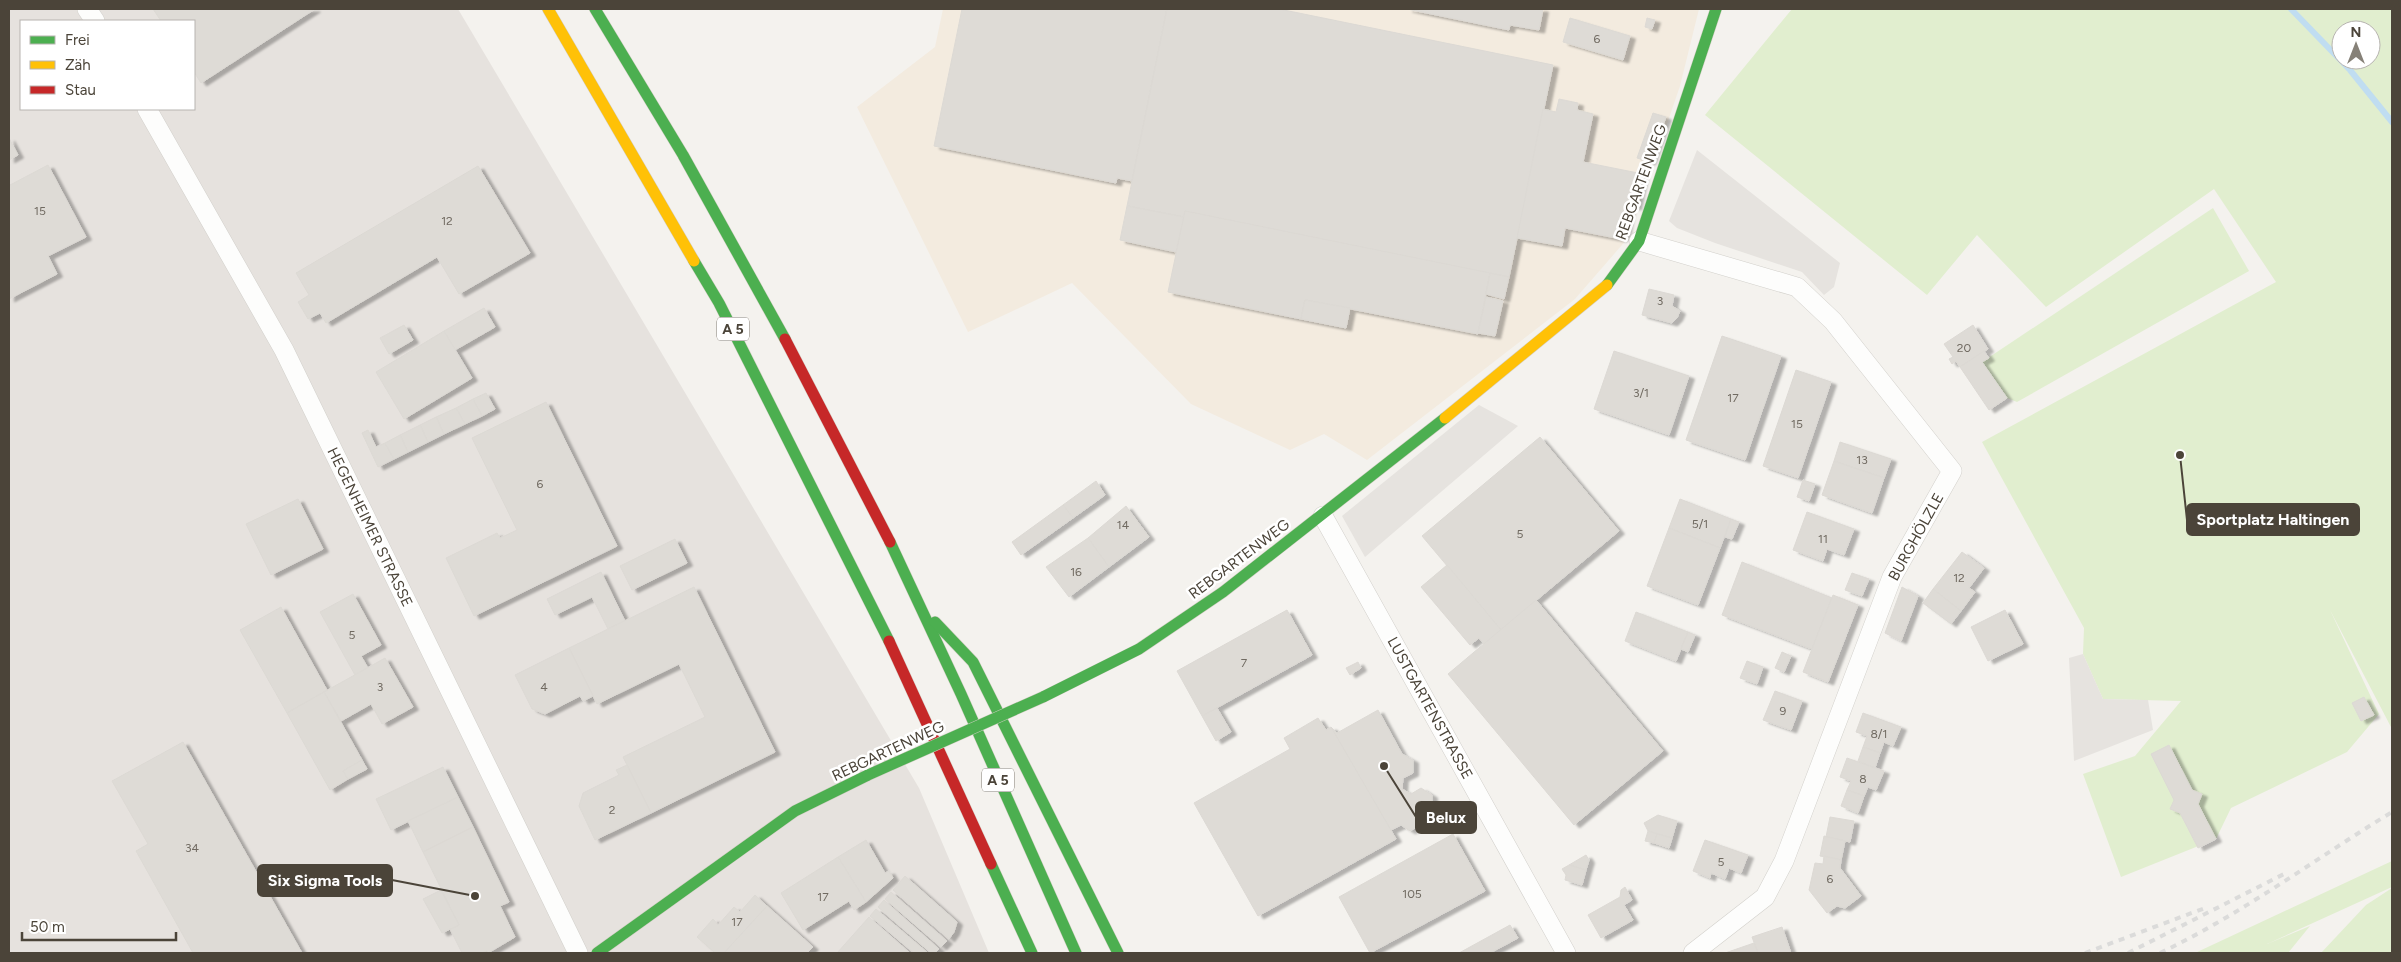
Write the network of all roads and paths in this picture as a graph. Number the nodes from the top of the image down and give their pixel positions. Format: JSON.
{"nodes":[{"id":1,"x":87,"y":9,"type":"edge"},
{"id":2,"x":548,"y":9,"type":"edge"},
{"id":3,"x":595,"y":9,"type":"edge"},
{"id":4,"x":1716,"y":9,"type":"edge"},
{"id":5,"x":94,"y":20,"type":"edge"},
{"id":6,"x":148,"y":110,"type":"edge"},
{"id":7,"x":1638,"y":241,"type":"junction"},
{"id":8,"x":1323,"y":516,"type":"junction"},
{"id":9,"x":921,"y":608,"type":"junction"},
{"id":10,"x":1116,"y":949,"type":"edge"},
{"id":11,"x":578,"y":953,"type":"edge"},
{"id":12,"x":597,"y":953,"type":"edge"},
{"id":13,"x":1032,"y":953,"type":"edge"},
{"id":14,"x":1076,"y":953,"type":"edge"},
{"id":15,"x":1125,"y":953,"type":"edge"},
{"id":16,"x":1566,"y":953,"type":"edge"},
{"id":17,"x":1693,"y":953,"type":"edge"}],
"edges":[{"from":1,"to":5,"type":"street"},
{"from":2,"to":13,"type":"main road","number":"A 5"},
{"from":3,"to":9,"type":"main road","number":"A 5"},
{"from":4,"to":7,"type":"main road","name":"REBGARTENWEG"},
{"from":6,"to":11,"type":"street","name":"HEGENHEIMER STRASSE"},
{"from":7,"to":8,"type":"main road","name":"REBGARTENWEG"},
{"from":7,"to":17,"type":"street","name":"BURGHÖLZLE"},
{"from":8,"to":12,"type":"main road","name":"REBGARTENWEG","bridge":true},
{"from":8,"to":16,"type":"street","name":"LUSTGARTENSTRASSE"},
{"from":9,"to":10,"type":"main road"},
{"from":9,"to":14,"type":"main road","number":"A 5"},
{"from":10,"to":15,"type":"main road"}]}
